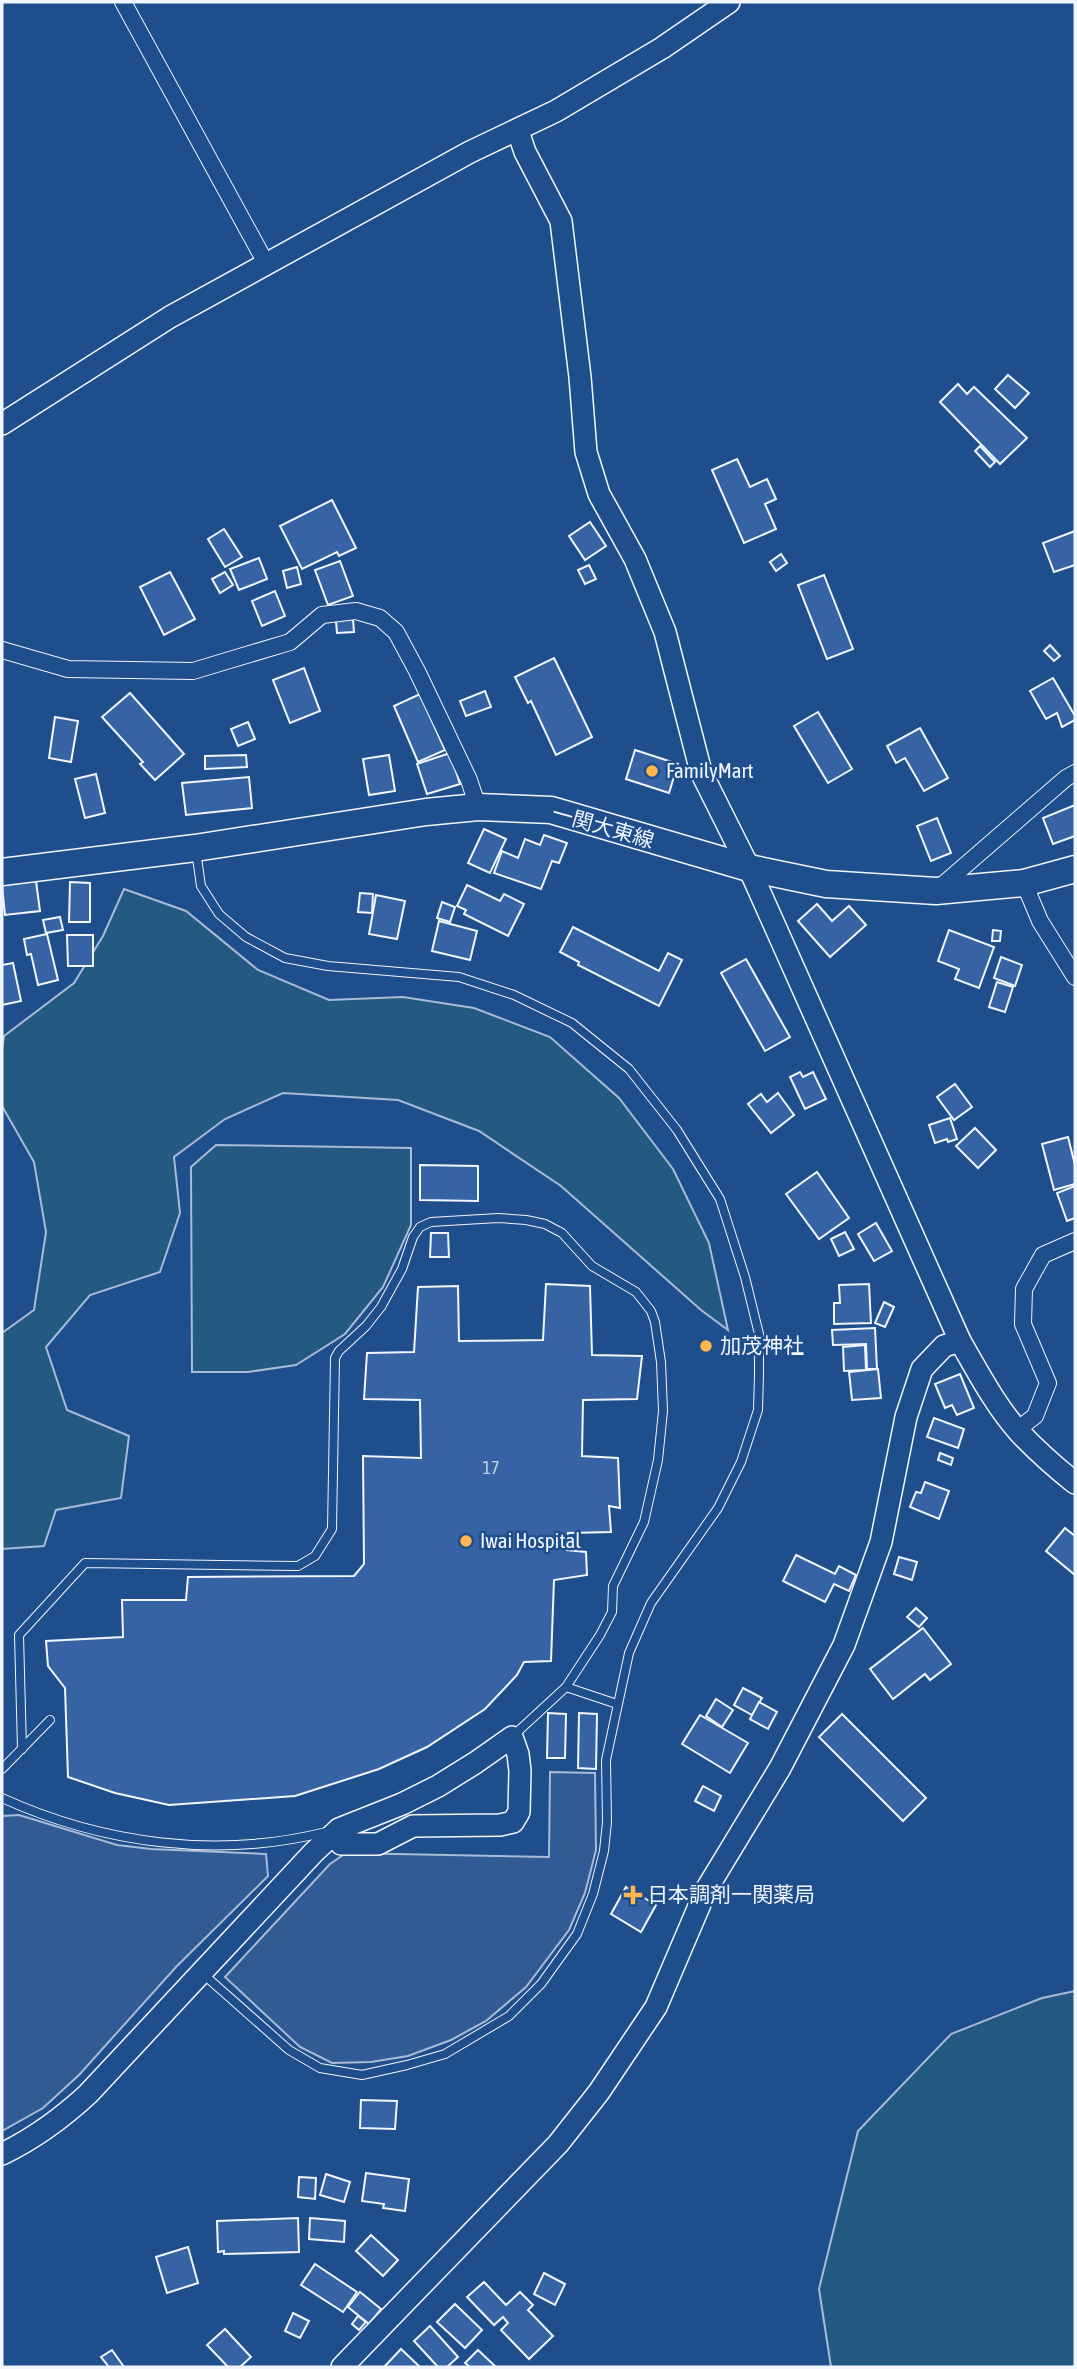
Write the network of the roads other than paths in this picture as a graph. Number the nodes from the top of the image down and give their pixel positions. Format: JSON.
{"nodes":[{"id":1,"x":123,"y":2,"type":"edge"},
{"id":2,"x":729,"y":2,"type":"edge"},
{"id":3,"x":518,"y":131,"type":"junction"},
{"id":4,"x":267,"y":265,"type":"junction"},
{"id":5,"x":2,"y":424,"type":"edge"},
{"id":6,"x":2,"y":650,"type":"edge"},
{"id":7,"x":1075,"y":774,"type":"edge"},
{"id":8,"x":478,"y":807,"type":"junction"},
{"id":9,"x":195,"y":848,"type":"junction"},
{"id":10,"x":749,"y":869,"type":"junction"},
{"id":11,"x":1075,"y":869,"type":"edge"},
{"id":12,"x":2,"y":872,"type":"edge"},
{"id":13,"x":1024,"y":883,"type":"junction"},
{"id":14,"x":936,"y":891,"type":"junction"},
{"id":15,"x":1075,"y":977,"type":"edge"},
{"id":16,"x":1075,"y":1241,"type":"edge"},
{"id":17,"x":960,"y":1341,"type":"junction"},
{"id":18,"x":1017,"y":1430,"type":"junction"},
{"id":19,"x":1075,"y":1482,"type":"edge"},
{"id":20,"x":566,"y":1687,"type":"junction"},
{"id":21,"x":617,"y":1704,"type":"junction"},
{"id":22,"x":50,"y":1720,"type":"dead end"},
{"id":23,"x":512,"y":1737,"type":"junction"},
{"id":24,"x":22,"y":1749,"type":"junction"},
{"id":25,"x":2,"y":1769,"type":"edge"},
{"id":26,"x":2,"y":1798,"type":"edge"},
{"id":27,"x":339,"y":1829,"type":"junction"},
{"id":28,"x":202,"y":1973,"type":"junction"},
{"id":29,"x":2,"y":2154,"type":"edge"},
{"id":30,"x":342,"y":2367,"type":"edge"}],
"edges":[{"from":1,"to":4,"type":"street"},
{"from":2,"to":3,"type":"street"},
{"from":3,"to":4,"type":"street"},
{"from":3,"to":10,"type":"street"},
{"from":4,"to":5,"type":"street"},
{"from":6,"to":8,"type":"street"},
{"from":7,"to":14,"type":"street"},
{"from":8,"to":9,"type":"main road","name":"一関大東線"},
{"from":8,"to":10,"type":"main road","name":"一関大東線"},
{"from":9,"to":12,"type":"main road","name":"一関大東線"},
{"from":9,"to":21,"type":"lane"},
{"from":10,"to":14,"type":"main road","name":"一関大東線"},
{"from":10,"to":17,"type":"street"},
{"from":11,"to":13,"type":"main road","name":"一関大東線"},
{"from":13,"to":14,"type":"main road","name":"一関大東線"},
{"from":13,"to":15,"type":"street"},
{"from":16,"to":18,"type":"street"},
{"from":17,"to":18,"type":"street"},
{"from":17,"to":30,"type":"street"},
{"from":18,"to":19,"type":"street"},
{"from":20,"to":21,"type":"lane"},
{"from":20,"to":23,"type":"lane"},
{"from":20,"to":24,"type":"lane"},
{"from":21,"to":28,"type":"lane"},
{"from":22,"to":24,"type":"lane"},
{"from":23,"to":27,"type":"street"},
{"from":23,"to":27,"type":"street"},
{"from":24,"to":25,"type":"lane"},
{"from":26,"to":27,"type":"lane"},
{"from":27,"to":28,"type":"street"},
{"from":28,"to":29,"type":"street"}]}
